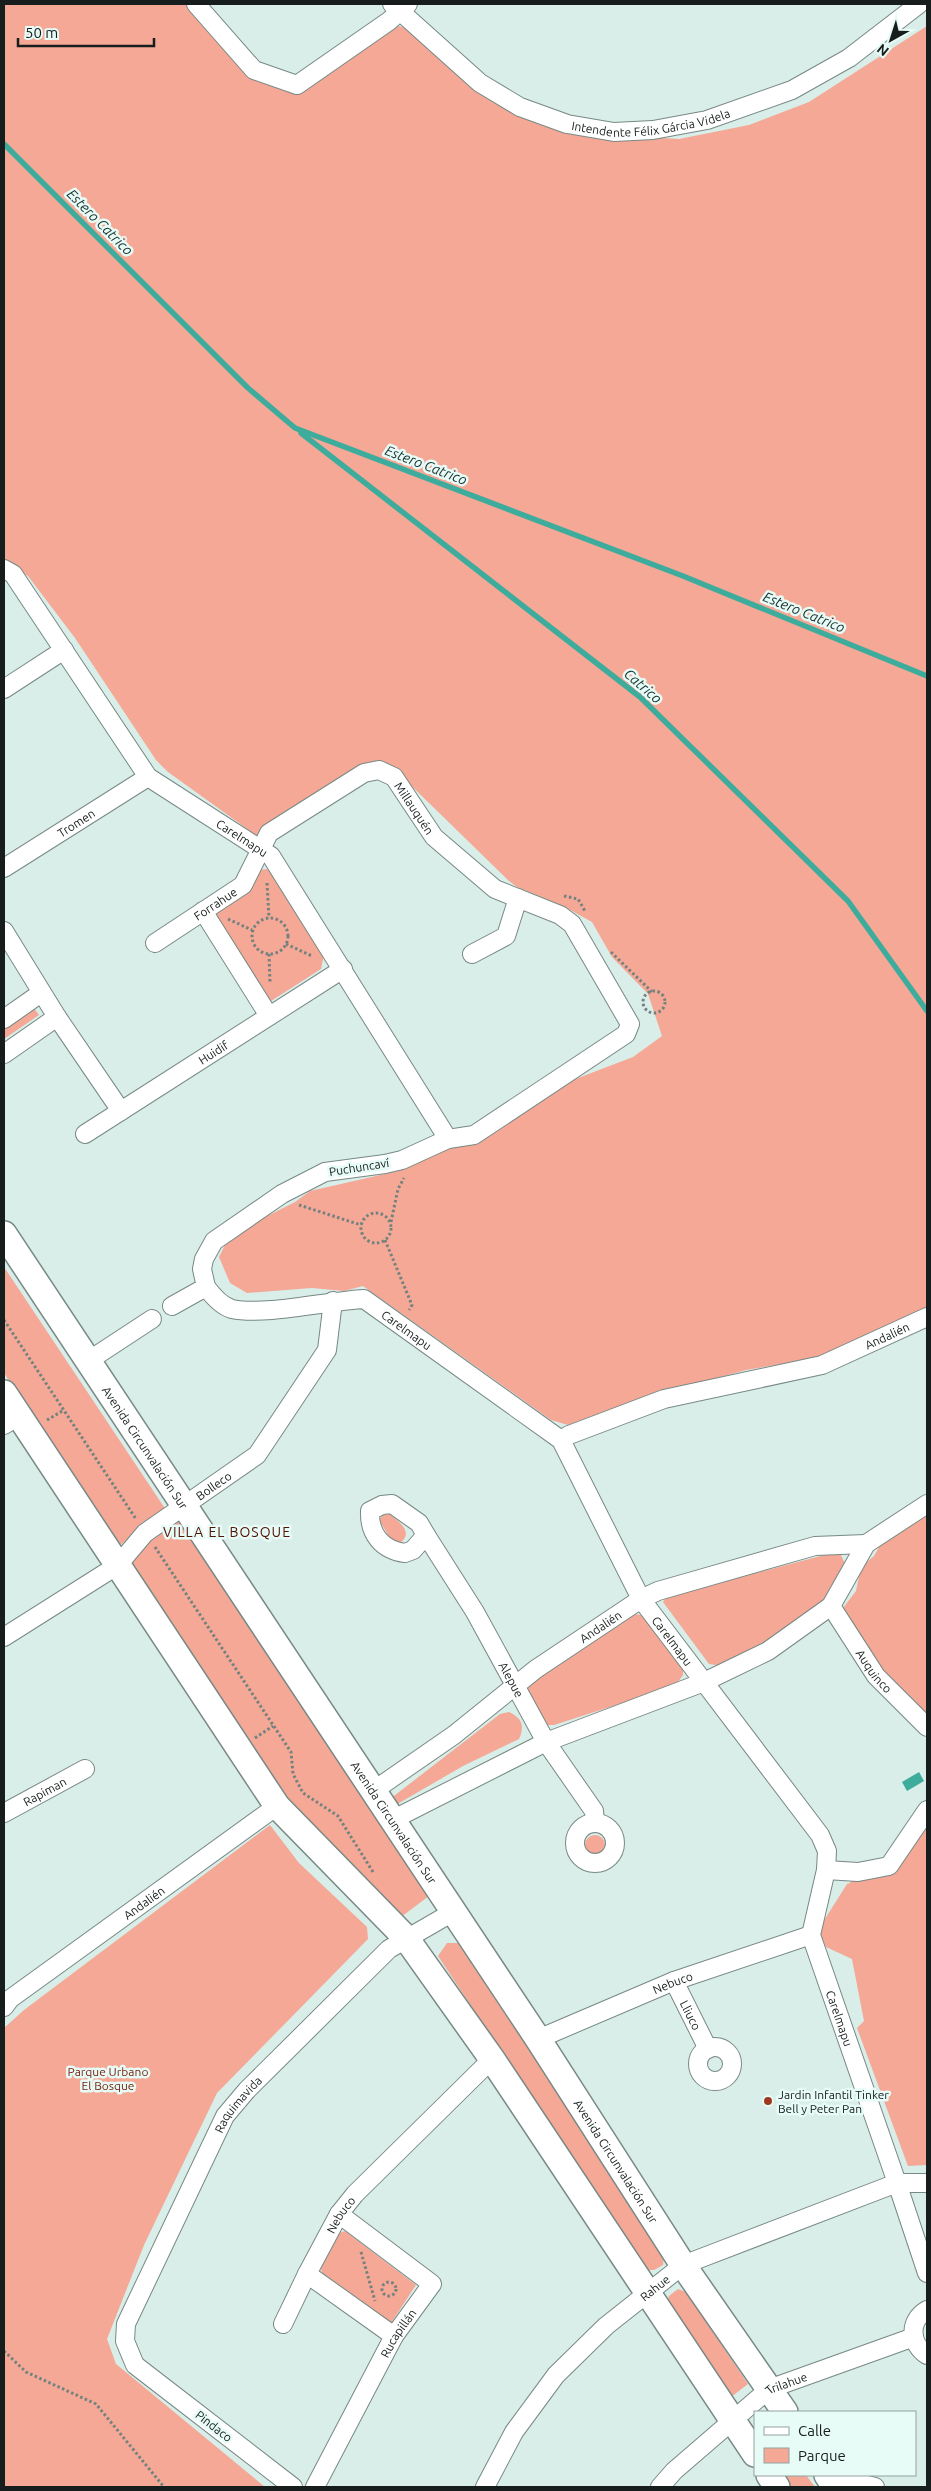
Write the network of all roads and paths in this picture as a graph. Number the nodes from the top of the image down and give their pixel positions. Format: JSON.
{"nodes":[{"id":1,"x":196,"y":4,"type":"edge"},
{"id":2,"x":919,"y":4,"type":"edge"},
{"id":3,"x":400,"y":6,"type":"edge"},
{"id":4,"x":4,"y":569,"type":"edge"},
{"id":5,"x":64,"y":650,"type":"junction"},
{"id":6,"x":4,"y":689,"type":"edge"},
{"id":7,"x":148,"y":777,"type":"junction"},
{"id":8,"x":260,"y":848,"type":"junction"},
{"id":9,"x":4,"y":868,"type":"edge"},
{"id":10,"x":518,"y":898,"type":"junction"},
{"id":11,"x":203,"y":911,"type":"junction"},
{"id":12,"x":4,"y":931,"type":"edge"},
{"id":13,"x":155,"y":943,"type":"dead end"},
{"id":14,"x":286,"y":944,"type":"joint"},
{"id":15,"x":472,"y":954,"type":"dead end"},
{"id":16,"x":343,"y":969,"type":"junction"},
{"id":17,"x":41,"y":992,"type":"junction"},
{"id":18,"x":664,"y":1008,"type":"joint"},
{"id":19,"x":269,"y":1016,"type":"junction"},
{"id":20,"x":57,"y":1017,"type":"junction"},
{"id":21,"x":4,"y":1019,"type":"edge"},
{"id":22,"x":630,"y":1024,"type":"joint"},
{"id":23,"x":4,"y":1054,"type":"edge"},
{"id":24,"x":121,"y":1111,"type":"junction"},
{"id":25,"x":85,"y":1134,"type":"dead end"},
{"id":26,"x":448,"y":1138,"type":"junction"},
{"id":27,"x":402,"y":1160,"type":"junction"},
{"id":28,"x":282,"y":1194,"type":"junction"},
{"id":29,"x":391,"y":1222,"type":"junction"},
{"id":30,"x":361,"y":1225,"type":"junction"},
{"id":31,"x":4,"y":1234,"type":"edge"},
{"id":32,"x":385,"y":1240,"type":"junction"},
{"id":33,"x":206,"y":1286,"type":"junction"},
{"id":34,"x":333,"y":1301,"type":"junction"},
{"id":35,"x":172,"y":1306,"type":"dead end"},
{"id":36,"x":927,"y":1317,"type":"edge"},
{"id":37,"x":152,"y":1319,"type":"dead end"},
{"id":38,"x":4,"y":1320,"type":"edge"},
{"id":39,"x":402,"y":1324,"type":"junction"},
{"id":40,"x":88,"y":1361,"type":"junction"},
{"id":41,"x":4,"y":1393,"type":"edge"},
{"id":42,"x":11,"y":1420,"type":"edge"},
{"id":43,"x":561,"y":1440,"type":"junction"},
{"id":44,"x":927,"y":1504,"type":"edge"},
{"id":45,"x":184,"y":1506,"type":"junction"},
{"id":46,"x":145,"y":1533,"type":"junction"},
{"id":47,"x":426,"y":1536,"type":"dead end"},
{"id":48,"x":866,"y":1544,"type":"junction"},
{"id":49,"x":118,"y":1565,"type":"junction"},
{"id":50,"x":641,"y":1599,"type":"junction"},
{"id":51,"x":831,"y":1606,"type":"junction"},
{"id":52,"x":4,"y":1637,"type":"edge"},
{"id":53,"x":704,"y":1682,"type":"junction"},
{"id":54,"x":514,"y":1687,"type":"junction"},
{"id":55,"x":274,"y":1726,"type":"junction"},
{"id":56,"x":927,"y":1727,"type":"edge"},
{"id":57,"x":546,"y":1742,"type":"junction"},
{"id":58,"x":249,"y":1743,"type":"dead end"},
{"id":59,"x":85,"y":1770,"type":"dead end"},
{"id":60,"x":373,"y":1791,"type":"junction"},
{"id":61,"x":277,"y":1806,"type":"junction"},
{"id":62,"x":927,"y":1810,"type":"edge"},
{"id":63,"x":4,"y":1813,"type":"edge"},
{"id":64,"x":392,"y":1820,"type":"junction"},
{"id":65,"x":595,"y":1822,"type":"dead end"},
{"id":66,"x":826,"y":1870,"type":"junction"},
{"id":67,"x":378,"y":1880,"type":"dead end"},
{"id":68,"x":453,"y":1912,"type":"junction"},
{"id":69,"x":811,"y":1934,"type":"junction"},
{"id":70,"x":406,"y":1938,"type":"junction"},
{"id":71,"x":674,"y":1981,"type":"junction"},
{"id":72,"x":6,"y":2001,"type":"edge"},
{"id":73,"x":538,"y":2040,"type":"junction"},
{"id":74,"x":708,"y":2049,"type":"dead end"},
{"id":75,"x":492,"y":2059,"type":"junction"},
{"id":76,"x":897,"y":2183,"type":"junction"},
{"id":77,"x":927,"y":2183,"type":"edge"},
{"id":78,"x":339,"y":2214,"type":"junction"},
{"id":79,"x":353,"y":2225,"type":"junction"},
{"id":80,"x":684,"y":2265,"type":"junction"},
{"id":81,"x":927,"y":2273,"type":"edge"},
{"id":82,"x":307,"y":2274,"type":"junction"},
{"id":83,"x":382,"y":2291,"type":"junction"},
{"id":84,"x":648,"y":2293,"type":"junction"},
{"id":85,"x":373,"y":2294,"type":"junction"},
{"id":86,"x":927,"y":2310,"type":"edge"},
{"id":87,"x":282,"y":2324,"type":"dead end"},
{"id":88,"x":389,"y":2332,"type":"junction"},
{"id":89,"x":914,"y":2336,"type":"junction"},
{"id":90,"x":4,"y":2351,"type":"edge"},
{"id":91,"x":927,"y":2355,"type":"edge"},
{"id":92,"x":135,"y":2365,"type":"joint"},
{"id":93,"x":769,"y":2389,"type":"junction"},
{"id":94,"x":784,"y":2411,"type":"edge"},
{"id":95,"x":732,"y":2420,"type":"junction"},
{"id":96,"x":754,"y":2453,"type":"edge"},
{"id":97,"x":770,"y":2476,"type":"edge"},
{"id":98,"x":828,"y":2476,"type":"edge"},
{"id":99,"x":831,"y":2476,"type":"edge"},
{"id":100,"x":164,"y":2487,"type":"edge"},
{"id":101,"x":293,"y":2487,"type":"edge"},
{"id":102,"x":315,"y":2487,"type":"edge"},
{"id":103,"x":485,"y":2487,"type":"edge"},
{"id":104,"x":660,"y":2487,"type":"edge"},
{"id":105,"x":777,"y":2487,"type":"edge"},
{"id":106,"x":835,"y":2487,"type":"edge"},
{"id":107,"x":875,"y":2487,"type":"edge"}],
"edges":[{"from":1,"to":3,"type":"street"},
{"from":2,"to":3,"type":"street","name":"Intendente Félix Gárcia Videla"},
{"from":4,"to":5,"type":"street","name":"Carelmapu"},
{"from":5,"to":6,"type":"street"},
{"from":5,"to":7,"type":"street","name":"Carelmapu"},
{"from":7,"to":8,"type":"street","name":"Carelmapu"},
{"from":7,"to":9,"type":"street","name":"Tromen"},
{"from":8,"to":10,"type":"street","name":"Millauquén"},
{"from":8,"to":11,"type":"street","name":"Forrahue"},
{"from":8,"to":16,"type":"street","name":"Carelmapu"},
{"from":10,"to":15,"type":"street"},
{"from":10,"to":22,"type":"street","name":"Millauquén"},
{"from":11,"to":13,"type":"street","name":"Forrahue"},
{"from":11,"to":19,"type":"street"},
{"from":12,"to":17,"type":"street"},
{"from":14,"to":14,"type":"path"},
{"from":16,"to":19,"type":"street","name":"Huidif"},
{"from":16,"to":26,"type":"street","name":"Carelmapu"},
{"from":17,"to":20,"type":"street"},
{"from":17,"to":21,"type":"street"},
{"from":18,"to":18,"type":"path"},
{"from":19,"to":24,"type":"street","name":"Huidif"},
{"from":20,"to":23,"type":"street"},
{"from":20,"to":24,"type":"street"},
{"from":22,"to":26,"type":"street","name":"Puchuncaví"},
{"from":24,"to":25,"type":"street","name":"Huidif"},
{"from":26,"to":27,"type":"street","name":"Puchuncaví"},
{"from":27,"to":28,"type":"street","name":"Puchuncaví"},
{"from":27,"to":29,"type":"path"},
{"from":28,"to":30,"type":"path"},
{"from":28,"to":33,"type":"street","name":"Puchuncaví"},
{"from":29,"to":30,"type":"path"},
{"from":29,"to":32,"type":"path"},
{"from":30,"to":32,"type":"path"},
{"from":31,"to":40,"type":"main road","name":"Avenida Circunvalación Sur"},
{"from":32,"to":39,"type":"path"},
{"from":33,"to":34,"type":"street","name":"Carelmapu"},
{"from":33,"to":35,"type":"street"},
{"from":34,"to":39,"type":"street","name":"Carelmapu"},
{"from":34,"to":45,"type":"street","name":"Bolleco"},
{"from":36,"to":43,"type":"street","name":"Andalién"},
{"from":37,"to":40,"type":"street"},
{"from":38,"to":46,"type":"path"},
{"from":39,"to":43,"type":"street","name":"Carelmapu"},
{"from":40,"to":45,"type":"main road","name":"Avenida Circunvalación Sur"},
{"from":41,"to":42,"type":"main road"},
{"from":42,"to":49,"type":"main road"},
{"from":43,"to":50,"type":"street","name":"Carelmapu"},
{"from":44,"to":48,"type":"street"},
{"from":45,"to":46,"type":"street","name":"Bolleco"},
{"from":45,"to":60,"type":"main road","name":"Avenida Circunvalación Sur"},
{"from":46,"to":49,"type":"street","name":"Bolleco"},
{"from":46,"to":55,"type":"path"},
{"from":47,"to":54,"type":"street","name":"Alepue"},
{"from":48,"to":50,"type":"street","name":"Andalién"},
{"from":48,"to":51,"type":"street"},
{"from":49,"to":52,"type":"street","name":"Bolleco"},
{"from":49,"to":61,"type":"main road"},
{"from":50,"to":53,"type":"street","name":"Carelmapu"},
{"from":50,"to":54,"type":"street","name":"Andalién"},
{"from":51,"to":53,"type":"street"},
{"from":51,"to":56,"type":"street","name":"Auquinco"},
{"from":53,"to":57,"type":"street"},
{"from":53,"to":66,"type":"street","name":"Carelmapu"},
{"from":54,"to":57,"type":"street","name":"Alepue"},
{"from":54,"to":60,"type":"street","name":"Andalién"},
{"from":55,"to":58,"type":"path"},
{"from":55,"to":67,"type":"path"},
{"from":57,"to":64,"type":"street"},
{"from":57,"to":65,"type":"street","name":"Alepue"},
{"from":59,"to":63,"type":"street","name":"Rapiman"},
{"from":60,"to":64,"type":"main road","name":"Avenida Circunvalación Sur"},
{"from":61,"to":70,"type":"main road"},
{"from":61,"to":72,"type":"street","name":"Andalién"},
{"from":62,"to":66,"type":"street"},
{"from":64,"to":68,"type":"main road","name":"Avenida Circunvalación Sur"},
{"from":66,"to":69,"type":"street","name":"Carelmapu"},
{"from":68,"to":70,"type":"street","name":"Raquimavida"},
{"from":68,"to":73,"type":"main road","name":"Avenida Circunvalación Sur"},
{"from":69,"to":71,"type":"street","name":"Nebuco"},
{"from":69,"to":76,"type":"street","name":"Carelmapu"},
{"from":70,"to":75,"type":"main road"},
{"from":70,"to":92,"type":"street","name":"Raquimavida"},
{"from":71,"to":73,"type":"street","name":"Nebuco"},
{"from":71,"to":74,"type":"street","name":"Lliuco"},
{"from":73,"to":80,"type":"main road","name":"Avenida Circunvalación Sur"},
{"from":75,"to":78,"type":"street","name":"Nebuco"},
{"from":75,"to":84,"type":"main road"},
{"from":76,"to":77,"type":"street"},
{"from":76,"to":80,"type":"street","name":"Rahue"},
{"from":76,"to":81,"type":"street"},
{"from":78,"to":79,"type":"street","name":"Rucapillán"},
{"from":78,"to":82,"type":"street","name":"Nebuco"},
{"from":79,"to":85,"type":"path"},
{"from":79,"to":88,"type":"street","name":"Rucapillán"},
{"from":80,"to":84,"type":"street","name":"Rahue"},
{"from":80,"to":93,"type":"main road","name":"Avenida Circunvalación Sur"},
{"from":82,"to":87,"type":"street","name":"Nebuco"},
{"from":82,"to":88,"type":"street"},
{"from":83,"to":83,"type":"path"},
{"from":83,"to":85,"type":"path"},
{"from":84,"to":95,"type":"main road"},
{"from":84,"to":103,"type":"street","name":"Rahue"},
{"from":85,"to":88,"type":"path"},
{"from":86,"to":89,"type":"street"},
{"from":88,"to":102,"type":"street","name":"Rucapillán"},
{"from":89,"to":91,"type":"street"},
{"from":89,"to":93,"type":"street","name":"Trilahue"},
{"from":90,"to":100,"type":"path"},
{"from":92,"to":101,"type":"street","name":"Pindaco"},
{"from":93,"to":94,"type":"main road","name":"Avenida Circunvalación Sur"},
{"from":93,"to":95,"type":"street","name":"Trilahue"},
{"from":95,"to":96,"type":"main road"},
{"from":95,"to":104,"type":"street","name":"Trilahue"},
{"from":97,"to":105,"type":"main road"},
{"from":98,"to":106,"type":"main road"},
{"from":99,"to":107,"type":"street"}]}
